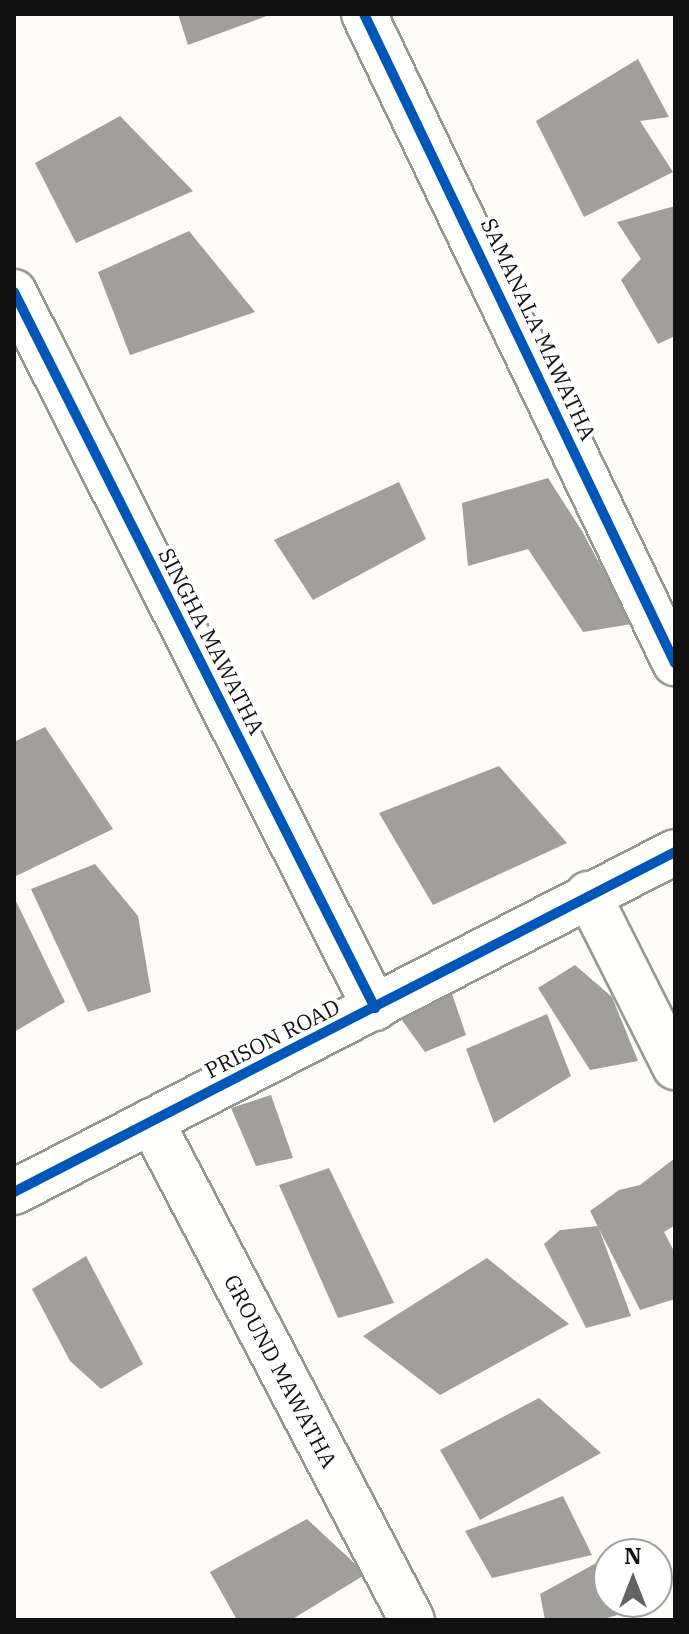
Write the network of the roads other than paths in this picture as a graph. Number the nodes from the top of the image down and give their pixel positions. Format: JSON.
{"nodes":[{"id":1,"x":364,"y":14,"type":"edge"},
{"id":2,"x":14,"y":292,"type":"edge"},
{"id":3,"x":675,"y":663,"type":"edge"},
{"id":4,"x":675,"y":852,"type":"edge"},
{"id":5,"x":588,"y":894,"type":"junction"},
{"id":6,"x":375,"y":1008,"type":"junction"},
{"id":7,"x":675,"y":1067,"type":"edge"},
{"id":8,"x":151,"y":1121,"type":"junction"},
{"id":9,"x":14,"y":1192,"type":"edge"},
{"id":10,"x":412,"y":1620,"type":"edge"}],
"edges":[{"from":1,"to":3,"type":"street","name":"SAMANALA MAWATHA"},
{"from":2,"to":6,"type":"street","name":"SINGHA MAWATHA"},
{"from":4,"to":5,"type":"street","name":"PRISON ROAD"},
{"from":5,"to":6,"type":"street","name":"PRISON ROAD"},
{"from":5,"to":7,"type":"street"},
{"from":6,"to":8,"type":"street","name":"PRISON ROAD"},
{"from":8,"to":9,"type":"street","name":"PRISON ROAD"},
{"from":8,"to":10,"type":"street","name":"GROUND MAWATHA"}]}
